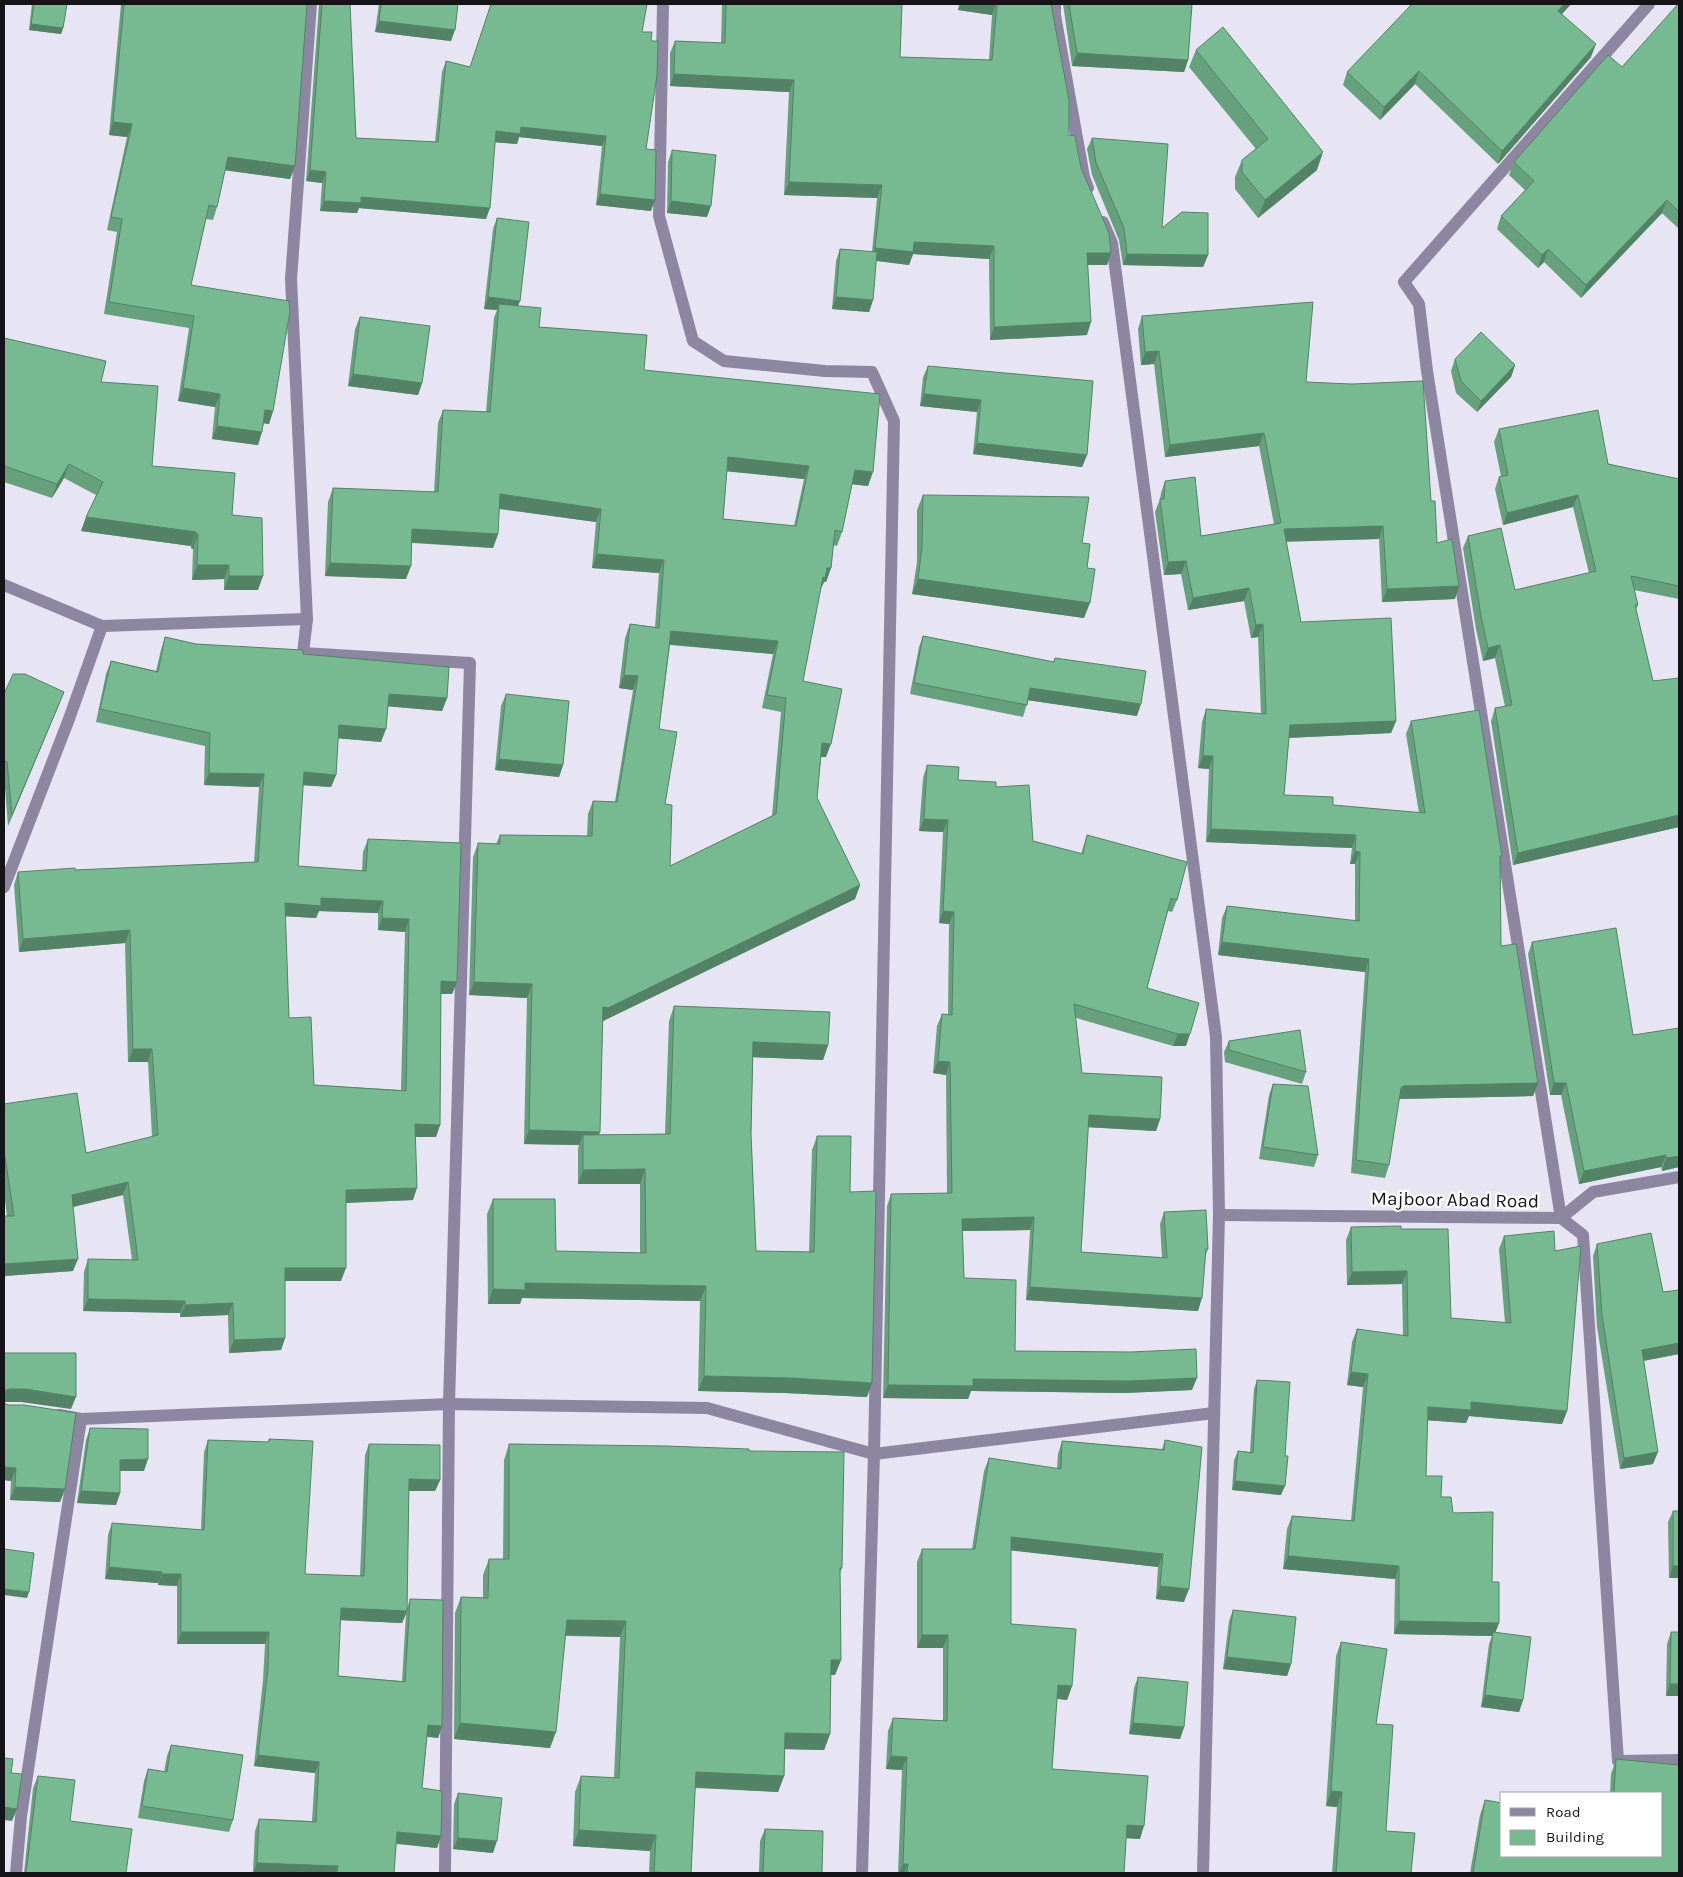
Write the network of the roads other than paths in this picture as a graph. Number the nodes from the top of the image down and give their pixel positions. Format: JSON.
{"nodes":[{"id":1,"x":311,"y":4,"type":"edge"},
{"id":2,"x":663,"y":4,"type":"edge"},
{"id":3,"x":1056,"y":4,"type":"edge"},
{"id":4,"x":1649,"y":4,"type":"edge"},
{"id":5,"x":4,"y":585,"type":"edge"},
{"id":6,"x":307,"y":619,"type":"junction"},
{"id":7,"x":102,"y":626,"type":"junction"},
{"id":8,"x":4,"y":887,"type":"edge"},
{"id":9,"x":1679,"y":1177,"type":"edge"},
{"id":10,"x":1219,"y":1215,"type":"junction"},
{"id":11,"x":1561,"y":1218,"type":"junction"},
{"id":12,"x":449,"y":1404,"type":"junction"},
{"id":13,"x":1214,"y":1413,"type":"junction"},
{"id":14,"x":46,"y":1414,"type":"edge"},
{"id":15,"x":81,"y":1418,"type":"junction"},
{"id":16,"x":874,"y":1454,"type":"junction"},
{"id":17,"x":1679,"y":1760,"type":"edge"},
{"id":18,"x":16,"y":1873,"type":"edge"},
{"id":19,"x":445,"y":1873,"type":"edge"},
{"id":20,"x":862,"y":1873,"type":"edge"},
{"id":21,"x":1203,"y":1873,"type":"edge"}],
"edges":[{"from":1,"to":6,"type":"street"},
{"from":2,"to":16,"type":"street"},
{"from":3,"to":10,"type":"street"},
{"from":4,"to":11,"type":"street"},
{"from":5,"to":7,"type":"street"},
{"from":6,"to":7,"type":"street"},
{"from":6,"to":12,"type":"street"},
{"from":7,"to":8,"type":"street"},
{"from":9,"to":11,"type":"street","name":"Majboor Abad Road"},
{"from":10,"to":11,"type":"street","name":"Majboor Abad Road"},
{"from":10,"to":13,"type":"street"},
{"from":11,"to":17,"type":"street"},
{"from":12,"to":15,"type":"street"},
{"from":12,"to":16,"type":"street"},
{"from":12,"to":19,"type":"street"},
{"from":13,"to":16,"type":"street"},
{"from":13,"to":21,"type":"street"},
{"from":14,"to":15,"type":"street"},
{"from":15,"to":18,"type":"street"},
{"from":16,"to":20,"type":"street"}]}
